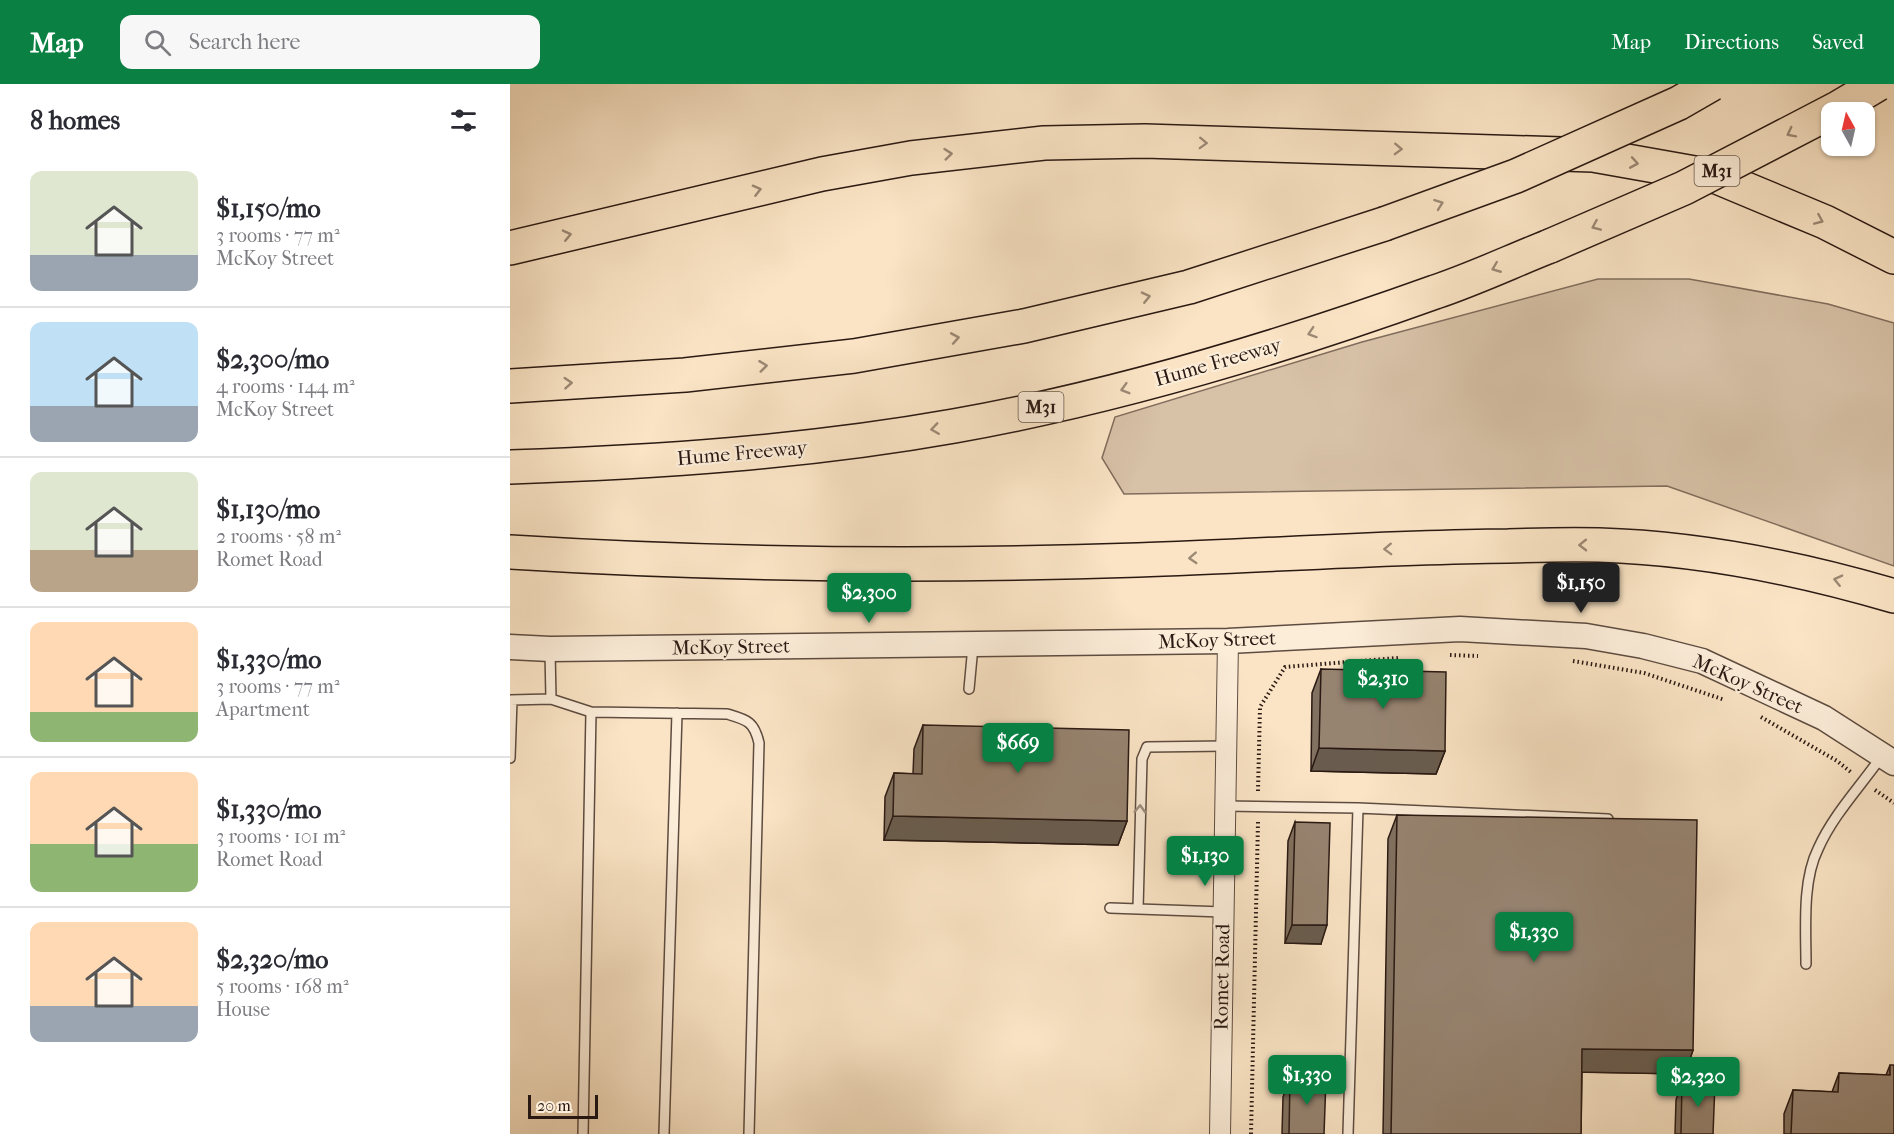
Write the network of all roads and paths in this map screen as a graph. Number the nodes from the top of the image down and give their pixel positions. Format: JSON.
{"nodes":[{"id":1,"x":1713,"y":84,"type":"edge"},
{"id":2,"x":1878,"y":84,"type":"edge"},
{"id":3,"x":510,"y":248,"type":"edge"},
{"id":4,"x":1894,"y":257,"type":"edge"},
{"id":5,"x":510,"y":386,"type":"edge"},
{"id":6,"x":510,"y":467,"type":"edge"},
{"id":7,"x":510,"y":552,"type":"edge"},
{"id":8,"x":1894,"y":596,"type":"edge"},
{"id":9,"x":1228,"y":640,"type":"junction"},
{"id":10,"x":973,"y":644,"type":"junction"},
{"id":11,"x":510,"y":647,"type":"edge"},
{"id":12,"x":550,"y":649,"type":"junction"},
{"id":13,"x":1440,"y":655,"type":"dead end"},
{"id":14,"x":1487,"y":656,"type":"dead end"},
{"id":15,"x":1406,"y":657,"type":"dead end"},
{"id":16,"x":1566,"y":660,"type":"dead end"},
{"id":17,"x":969,"y":689,"type":"dead end"},
{"id":18,"x":550,"y":699,"type":"junction"},
{"id":19,"x":511,"y":700,"type":"edge"},
{"id":20,"x":1734,"y":704,"type":"dead end"},
{"id":21,"x":591,"y":712,"type":"junction"},
{"id":22,"x":1753,"y":712,"type":"dead end"},
{"id":23,"x":677,"y":713,"type":"junction"},
{"id":24,"x":1227,"y":746,"type":"junction"},
{"id":25,"x":510,"y":758,"type":"edge"},
{"id":26,"x":1888,"y":759,"type":"edge"},
{"id":27,"x":1864,"y":782,"type":"junction"},
{"id":28,"x":1894,"y":803,"type":"edge"},
{"id":29,"x":1226,"y":806,"type":"junction"},
{"id":30,"x":1258,"y":807,"type":"junction"},
{"id":31,"x":1358,"y":808,"type":"junction"},
{"id":32,"x":1620,"y":819,"type":"edge"},
{"id":33,"x":1110,"y":908,"type":"dead end"},
{"id":34,"x":1138,"y":909,"type":"junction"},
{"id":35,"x":1223,"y":912,"type":"junction"},
{"id":36,"x":1806,"y":964,"type":"dead end"},
{"id":37,"x":583,"y":1134,"type":"edge"},
{"id":38,"x":664,"y":1134,"type":"edge"},
{"id":39,"x":749,"y":1134,"type":"edge"},
{"id":40,"x":1220,"y":1134,"type":"edge"},
{"id":41,"x":1251,"y":1134,"type":"edge"},
{"id":42,"x":1348,"y":1134,"type":"edge"}],
"edges":[{"from":5,"to":1,"type":"highway","one_way":true,"bridge":true},
{"from":2,"to":6,"type":"highway","name":"Hume Freeway","number":"M31","one_way":true,"bridge":true},
{"from":3,"to":4,"type":"highway","one_way":true},
{"from":8,"to":7,"type":"highway","one_way":true},
{"from":9,"to":10,"type":"street","name":"McKoy Street"},
{"from":9,"to":24,"type":"street","name":"Romet Road"},
{"from":9,"to":26,"type":"street","name":"McKoy Street"},
{"from":10,"to":12,"type":"street","name":"McKoy Street"},
{"from":10,"to":17,"type":"lane"},
{"from":11,"to":12,"type":"street","name":"McKoy Street"},
{"from":12,"to":18,"type":"lane"},
{"from":13,"to":14,"type":"path"},
{"from":15,"to":30,"type":"path"},
{"from":16,"to":20,"type":"path"},
{"from":18,"to":19,"type":"lane"},
{"from":18,"to":21,"type":"lane"},
{"from":19,"to":25,"type":"lane"},
{"from":21,"to":23,"type":"lane"},
{"from":21,"to":37,"type":"lane"},
{"from":22,"to":27,"type":"path"},
{"from":23,"to":38,"type":"lane"},
{"from":23,"to":39,"type":"lane"},
{"from":24,"to":29,"type":"street","name":"Romet Road"},
{"from":34,"to":24,"type":"lane","one_way":true},
{"from":26,"to":27,"type":"lane"},
{"from":27,"to":28,"type":"path"},
{"from":27,"to":36,"type":"lane"},
{"from":29,"to":30,"type":"lane"},
{"from":29,"to":35,"type":"street","name":"Romet Road"},
{"from":30,"to":31,"type":"lane"},
{"from":30,"to":41,"type":"path"},
{"from":31,"to":32,"type":"lane"},
{"from":31,"to":42,"type":"lane"},
{"from":33,"to":34,"type":"lane"},
{"from":34,"to":35,"type":"lane"},
{"from":35,"to":40,"type":"street","name":"Romet Road"}]}
